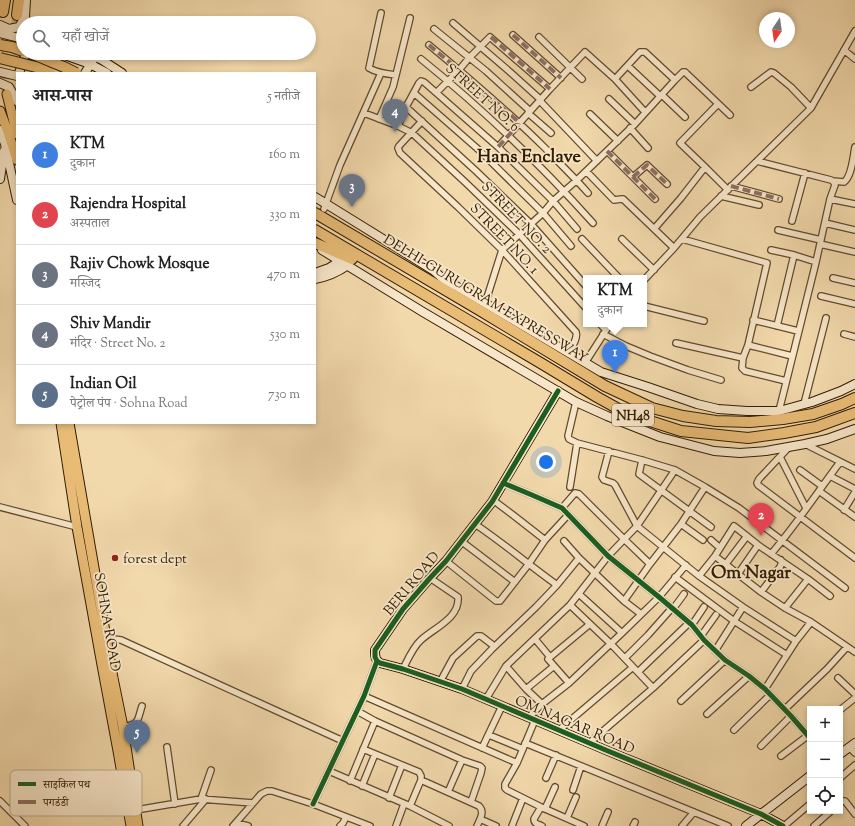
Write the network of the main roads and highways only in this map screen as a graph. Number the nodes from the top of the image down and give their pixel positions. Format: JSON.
{"nodes":[{"id":1,"x":5,"y":0,"type":"edge"},
{"id":2,"x":19,"y":0,"type":"edge"},
{"id":3,"x":26,"y":0,"type":"edge"},
{"id":4,"x":3,"y":12,"type":"dead end"},
{"id":5,"x":24,"y":16,"type":"tunnel mouth"},
{"id":6,"x":25,"y":16,"type":"tunnel mouth"},
{"id":7,"x":0,"y":25,"type":"edge"},
{"id":8,"x":16,"y":28,"type":"edge"},
{"id":9,"x":0,"y":33,"type":"edge"},
{"id":10,"x":16,"y":37,"type":"edge"},
{"id":11,"x":0,"y":45,"type":"edge"},
{"id":12,"x":16,"y":48,"type":"edge"},
{"id":13,"x":0,"y":58,"type":"edge"},
{"id":14,"x":24,"y":60,"type":"edge"},
{"id":15,"x":42,"y":60,"type":"edge"},
{"id":16,"x":48,"y":60,"type":"edge"},
{"id":17,"x":79,"y":60,"type":"edge"},
{"id":18,"x":91,"y":60,"type":"edge"},
{"id":19,"x":100,"y":60,"type":"edge"},
{"id":20,"x":90,"y":64,"type":"junction"},
{"id":21,"x":0,"y":72,"type":"edge"},
{"id":22,"x":19,"y":72,"type":"edge"},
{"id":23,"x":39,"y":72,"type":"edge"},
{"id":24,"x":48,"y":72,"type":"edge"},
{"id":25,"x":74,"y":72,"type":"edge"},
{"id":26,"x":86,"y":72,"type":"edge"},
{"id":27,"x":105,"y":72,"type":"edge"},
{"id":28,"x":120,"y":72,"type":"edge"},
{"id":29,"x":16,"y":76,"type":"edge"},
{"id":30,"x":0,"y":83,"type":"edge"},
{"id":31,"x":7,"y":94,"type":"tunnel mouth"},
{"id":32,"x":16,"y":99,"type":"edge"},
{"id":33,"x":0,"y":111,"type":"edge"},
{"id":34,"x":0,"y":130,"type":"edge"},
{"id":35,"x":16,"y":130,"type":"edge"},
{"id":36,"x":3,"y":148,"type":"edge"},
{"id":37,"x":16,"y":157,"type":"edge"},
{"id":38,"x":0,"y":176,"type":"edge"},
{"id":39,"x":16,"y":196,"type":"edge"},
{"id":40,"x":316,"y":199,"type":"edge"},
{"id":41,"x":322,"y":209,"type":"edge"},
{"id":42,"x":316,"y":231,"type":"edge"},
{"id":43,"x":316,"y":243,"type":"edge"},
{"id":44,"x":316,"y":247,"type":"edge"},
{"id":45,"x":340,"y":261,"type":"junction"},
{"id":46,"x":348,"y":266,"type":"junction"},
{"id":47,"x":316,"y":273,"type":"edge"},
{"id":48,"x":316,"y":279,"type":"edge"},
{"id":49,"x":448,"y":283,"type":"junction"},
{"id":50,"x":460,"y":298,"type":"junction"},
{"id":51,"x":436,"y":301,"type":"junction"},
{"id":52,"x":855,"y":384,"type":"edge"},
{"id":53,"x":558,"y":391,"type":"junction"},
{"id":54,"x":855,"y":398,"type":"edge"},
{"id":55,"x":855,"y":413,"type":"edge"},
{"id":56,"x":61,"y":424,"type":"edge"},
{"id":57,"x":69,"y":424,"type":"edge"},
{"id":58,"x":855,"y":429,"type":"edge"},
{"id":59,"x":377,"y":661,"type":"joint"},
{"id":60,"x":853,"y":748,"type":"edge"},
{"id":61,"x":843,"y":753,"type":"edge"},
{"id":62,"x":121,"y":770,"type":"edge"},
{"id":63,"x":129,"y":770,"type":"edge"},
{"id":64,"x":807,"y":778,"type":"edge"},
{"id":65,"x":762,"y":814,"type":"junction"},
{"id":66,"x":129,"y":816,"type":"edge"},
{"id":67,"x":137,"y":816,"type":"edge"},
{"id":68,"x":131,"y":826,"type":"edge"},
{"id":69,"x":138,"y":826,"type":"edge"},
{"id":70,"x":746,"y":826,"type":"edge"},
{"id":71,"x":782,"y":826,"type":"edge"}],
"edges":[{"from":1,"to":4,"type":"highway"},
{"from":2,"to":5,"type":"highway"},
{"from":3,"to":6,"type":"main road"},
{"from":7,"to":8,"type":"main road"},
{"from":9,"to":10,"type":"main road"},
{"from":11,"to":12,"type":"highway","bridge":true},
{"from":13,"to":24,"type":"highway","bridge":true},
{"from":14,"to":22,"type":"main road"},
{"from":15,"to":23,"type":"main road"},
{"from":16,"to":25,"type":"highway","bridge":true},
{"from":17,"to":20,"type":"main road"},
{"from":18,"to":20,"type":"main road"},
{"from":19,"to":28,"type":"main road"},
{"from":20,"to":26,"type":"main road"},
{"from":20,"to":27,"type":"main road"},
{"from":21,"to":29,"type":"main road"},
{"from":30,"to":32,"type":"main road"},
{"from":31,"to":35,"type":"main road"},
{"from":33,"to":37,"type":"main road"},
{"from":34,"to":36,"type":"main road"},
{"from":36,"to":38,"type":"main road"},
{"from":36,"to":39,"type":"main road"},
{"from":40,"to":41,"type":"main road"},
{"from":41,"to":49,"type":"main road"},
{"from":41,"to":50,"type":"highway","name":"DELHI-GURUGRAM EXPRESSWAY","number":"NH48"},
{"from":42,"to":51,"type":"highway","name":"DELHI-GURUGRAM EXPRESSWAY","number":"NH48"},
{"from":43,"to":51,"type":"highway"},
{"from":44,"to":45,"type":"main road"},
{"from":45,"to":46,"type":"main road"},
{"from":45,"to":47,"type":"main road"},
{"from":46,"to":48,"type":"main road"},
{"from":46,"to":53,"type":"main road"},
{"from":49,"to":50,"type":"main road"},
{"from":49,"to":52,"type":"main road"},
{"from":50,"to":54,"type":"highway","name":"DELHI-GURUGRAM EXPRESSWAY","number":"NH48"},
{"from":51,"to":55,"type":"highway","name":"DELHI-GURUGRAM EXPRESSWAY","number":"NH48"},
{"from":53,"to":58,"type":"main road"},
{"from":53,"to":59,"type":"main road","name":"BERI ROAD"},
{"from":56,"to":62,"type":"main road","name":"SOHNA ROAD"},
{"from":57,"to":63,"type":"main road","name":"SOHNA ROAD"},
{"from":59,"to":65,"type":"main road","name":"OM NAGAR ROAD"},
{"from":60,"to":61,"type":"main road"},
{"from":64,"to":65,"type":"main road"},
{"from":65,"to":70,"type":"main road"},
{"from":65,"to":71,"type":"main road","name":"OM NAGAR ROAD"},
{"from":66,"to":68,"type":"main road","name":"SOHNA ROAD"},
{"from":67,"to":69,"type":"main road","name":"SOHNA ROAD"}]}
